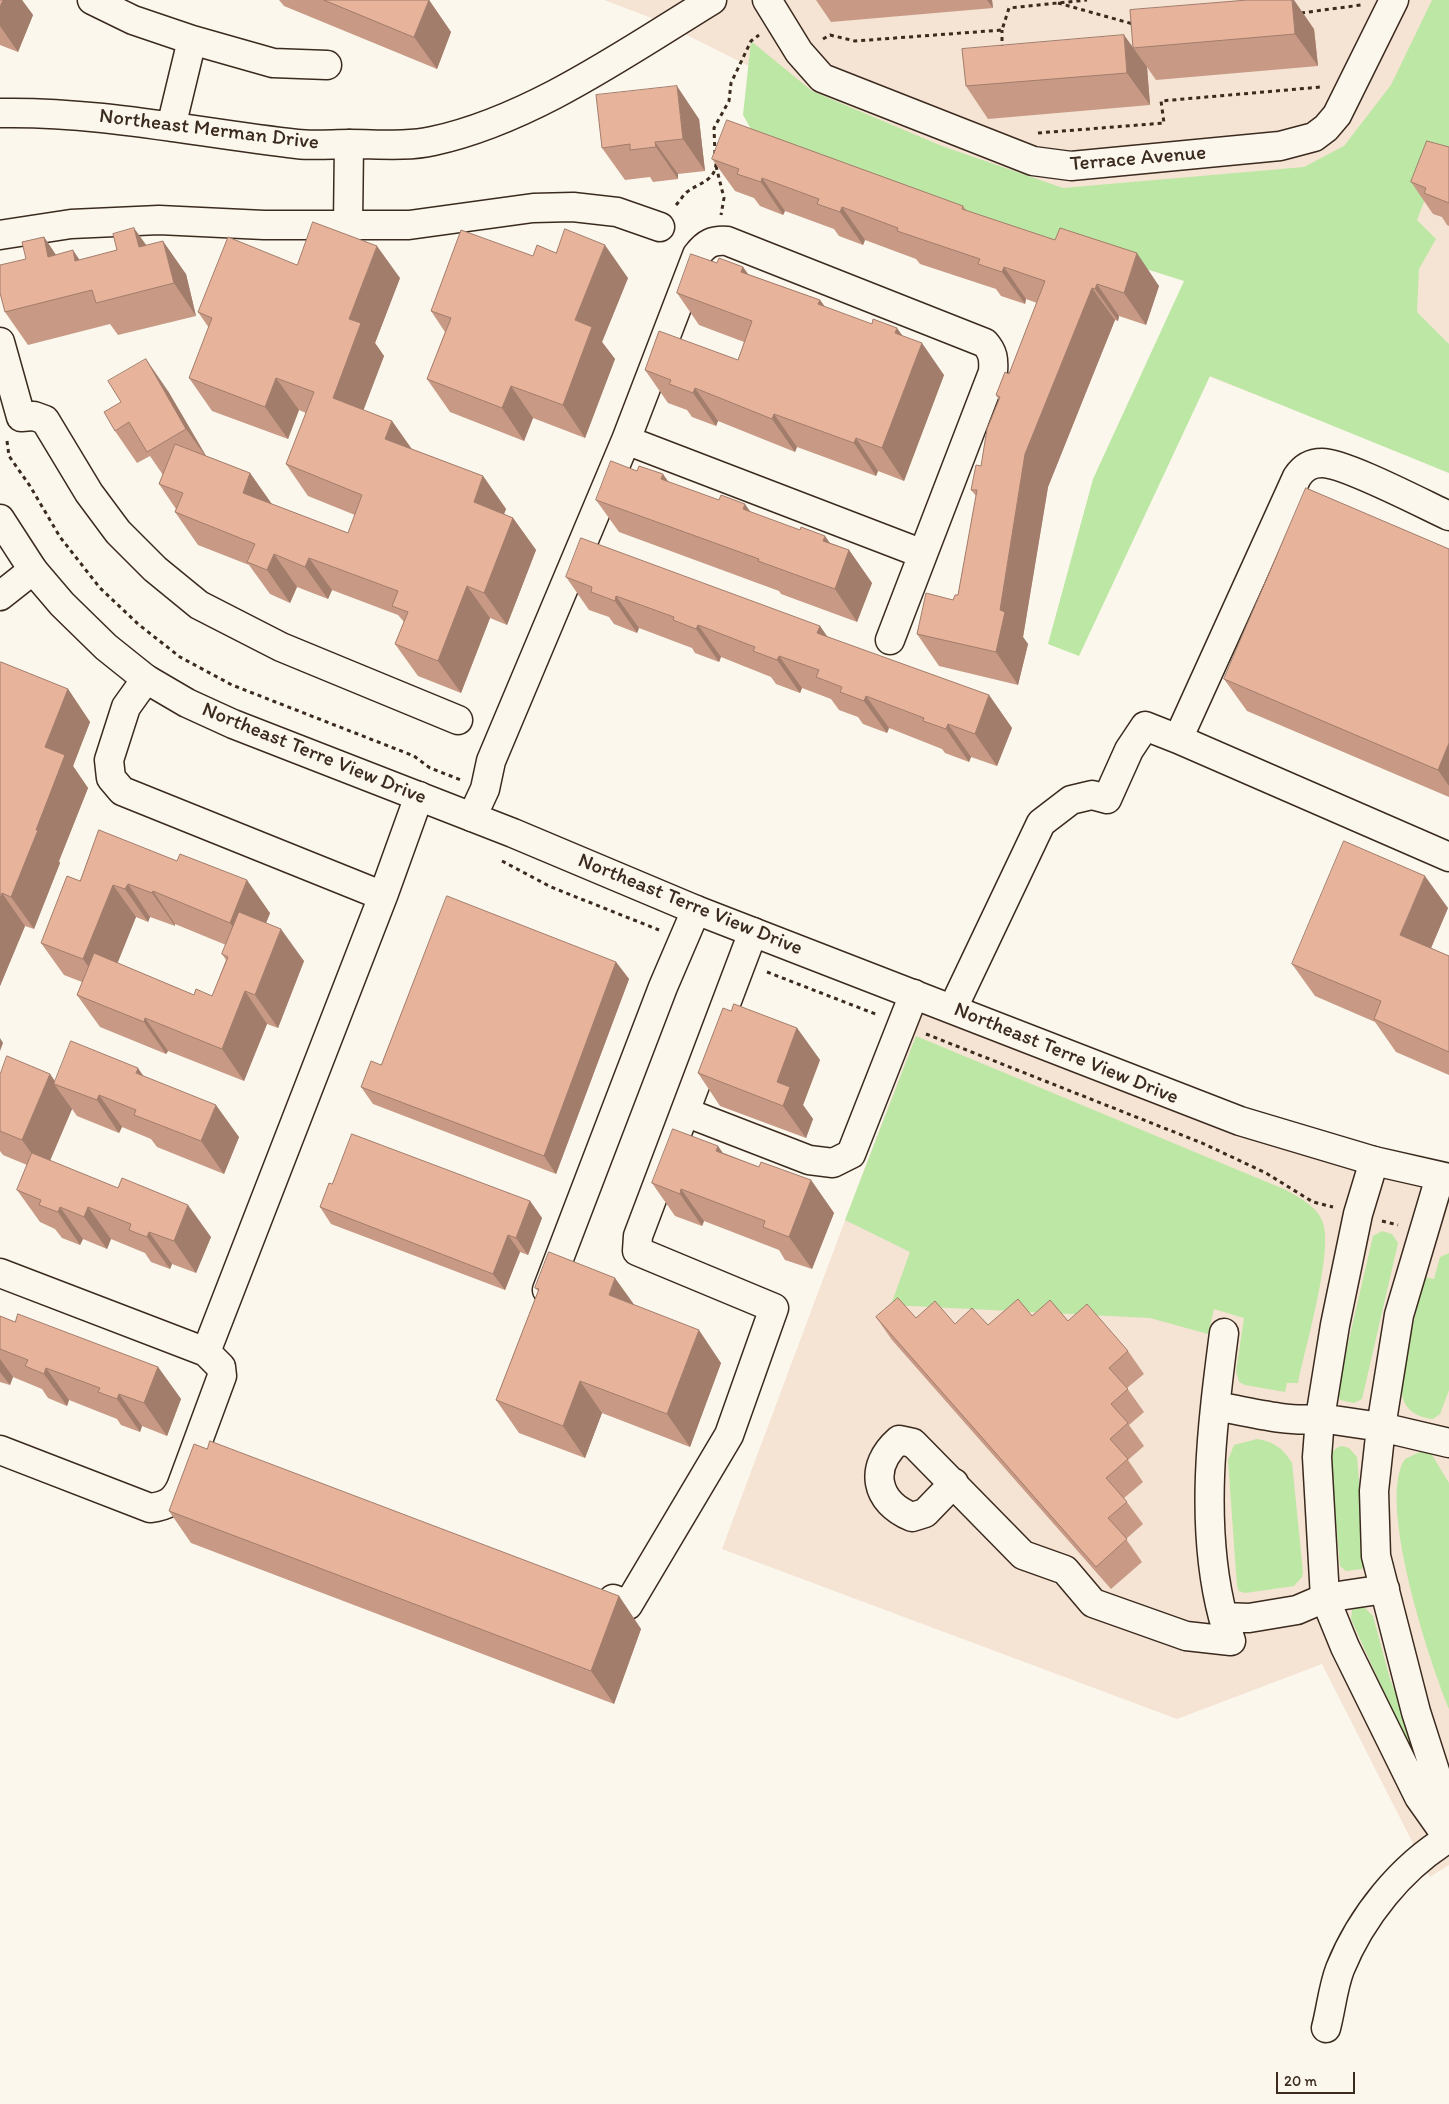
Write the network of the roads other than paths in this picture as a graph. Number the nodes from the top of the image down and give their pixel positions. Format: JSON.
{"nodes":[{"id":1,"x":92,"y":0,"type":"edge"},
{"id":2,"x":712,"y":0,"type":"edge"},
{"id":3,"x":1394,"y":0,"type":"edge"},
{"id":4,"x":774,"y":10,"type":"edge"},
{"id":5,"x":192,"y":40,"type":"junction"},
{"id":6,"x":327,"y":65,"type":"dead end"},
{"id":7,"x":0,"y":113,"type":"edge"},
{"id":8,"x":171,"y":127,"type":"junction"},
{"id":9,"x":349,"y":144,"type":"junction"},
{"id":10,"x":348,"y":225,"type":"junction"},
{"id":11,"x":660,"y":227,"type":"road end"},
{"id":12,"x":0,"y":235,"type":"edge"},
{"id":13,"x":0,"y":342,"type":"edge"},
{"id":14,"x":10,"y":421,"type":"edge"},
{"id":15,"x":626,"y":440,"type":"junction"},
{"id":16,"x":1449,"y":516,"type":"edge"},
{"id":17,"x":0,"y":518,"type":"edge"},
{"id":18,"x":923,"y":554,"type":"junction"},
{"id":19,"x":33,"y":570,"type":"junction"},
{"id":20,"x":0,"y":596,"type":"edge"},
{"id":21,"x":890,"y":640,"type":"dead end"},
{"id":22,"x":146,"y":679,"type":"junction"},
{"id":23,"x":458,"y":720,"type":"dead end"},
{"id":24,"x":1178,"y":740,"type":"junction"},
{"id":25,"x":419,"y":796,"type":"junction"},
{"id":26,"x":472,"y":817,"type":"junction"},
{"id":27,"x":1449,"y":858,"type":"edge"},
{"id":28,"x":383,"y":896,"type":"junction"},
{"id":29,"x":696,"y":910,"type":"junction"},
{"id":30,"x":753,"y":932,"type":"junction"},
{"id":31,"x":914,"y":994,"type":"junction"},
{"id":32,"x":953,"y":1008,"type":"junction"},
{"id":33,"x":685,"y":1112,"type":"junction"},
{"id":34,"x":1374,"y":1161,"type":"junction"},
{"id":35,"x":1444,"y":1177,"type":"edge"},
{"id":36,"x":0,"y":1272,"type":"edge"},
{"id":37,"x":543,"y":1300,"type":"edge"},
{"id":38,"x":1224,"y":1333,"type":"dead end"},
{"id":39,"x":206,"y":1352,"type":"junction"},
{"id":40,"x":1216,"y":1406,"type":"junction"},
{"id":41,"x":1320,"y":1418,"type":"junction"},
{"id":42,"x":1381,"y":1427,"type":"junction"},
{"id":43,"x":1449,"y":1443,"type":"edge"},
{"id":44,"x":0,"y":1450,"type":"edge"},
{"id":45,"x":954,"y":1483,"type":"dead end"},
{"id":46,"x":1386,"y":1589,"type":"junction"},
{"id":47,"x":1325,"y":1598,"type":"junction"},
{"id":48,"x":613,"y":1599,"type":"edge"},
{"id":49,"x":1223,"y":1617,"type":"junction"},
{"id":50,"x":1448,"y":1838,"type":"edge"},
{"id":51,"x":1326,"y":2028,"type":"dead end"}],
"edges":[{"from":1,"to":5,"type":"street"},
{"from":2,"to":9,"type":"street","name":"Northeast Merman Drive"},
{"from":3,"to":4,"type":"street","name":"Terrace Avenue"},
{"from":5,"to":6,"type":"street"},
{"from":5,"to":8,"type":"street"},
{"from":7,"to":8,"type":"street","name":"Northeast Merman Drive"},
{"from":8,"to":9,"type":"street","name":"Northeast Merman Drive"},
{"from":9,"to":10,"type":"street"},
{"from":10,"to":11,"type":"street"},
{"from":10,"to":12,"type":"street"},
{"from":13,"to":14,"type":"street"},
{"from":14,"to":23,"type":"street"},
{"from":15,"to":18,"type":"street"},
{"from":15,"to":18,"type":"street"},
{"from":15,"to":26,"type":"street"},
{"from":16,"to":24,"type":"street"},
{"from":17,"to":19,"type":"street","name":"Northeast Terre View Drive"},
{"from":18,"to":21,"type":"street"},
{"from":19,"to":20,"type":"street"},
{"from":19,"to":22,"type":"street","name":"Northeast Terre View Drive"},
{"from":22,"to":25,"type":"street","name":"Northeast Terre View Drive"},
{"from":22,"to":28,"type":"street"},
{"from":24,"to":27,"type":"street"},
{"from":24,"to":32,"type":"street"},
{"from":25,"to":26,"type":"street","name":"Northeast Terre View Drive"},
{"from":25,"to":28,"type":"street"},
{"from":26,"to":29,"type":"street","name":"Northeast Terre View Drive"},
{"from":28,"to":39,"type":"street"},
{"from":29,"to":30,"type":"street","name":"Northeast Terre View Drive"},
{"from":29,"to":37,"type":"street"},
{"from":30,"to":31,"type":"street","name":"Northeast Terre View Drive"},
{"from":30,"to":33,"type":"street"},
{"from":31,"to":32,"type":"street","name":"Northeast Terre View Drive"},
{"from":31,"to":33,"type":"street"},
{"from":32,"to":34,"type":"street","name":"Northeast Terre View Drive"},
{"from":33,"to":48,"type":"street"},
{"from":34,"to":35,"type":"street","name":"Northeast Terre View Drive"},
{"from":34,"to":41,"type":"street"},
{"from":35,"to":42,"type":"street"},
{"from":36,"to":39,"type":"street"},
{"from":38,"to":40,"type":"street"},
{"from":39,"to":44,"type":"street"},
{"from":40,"to":41,"type":"street"},
{"from":40,"to":49,"type":"street"},
{"from":41,"to":42,"type":"street"},
{"from":41,"to":47,"type":"street"},
{"from":42,"to":43,"type":"street"},
{"from":42,"to":46,"type":"street"},
{"from":45,"to":49,"type":"street"},
{"from":46,"to":47,"type":"street"},
{"from":46,"to":50,"type":"street"},
{"from":47,"to":49,"type":"street"},
{"from":47,"to":50,"type":"street"},
{"from":50,"to":51,"type":"street"}]}
